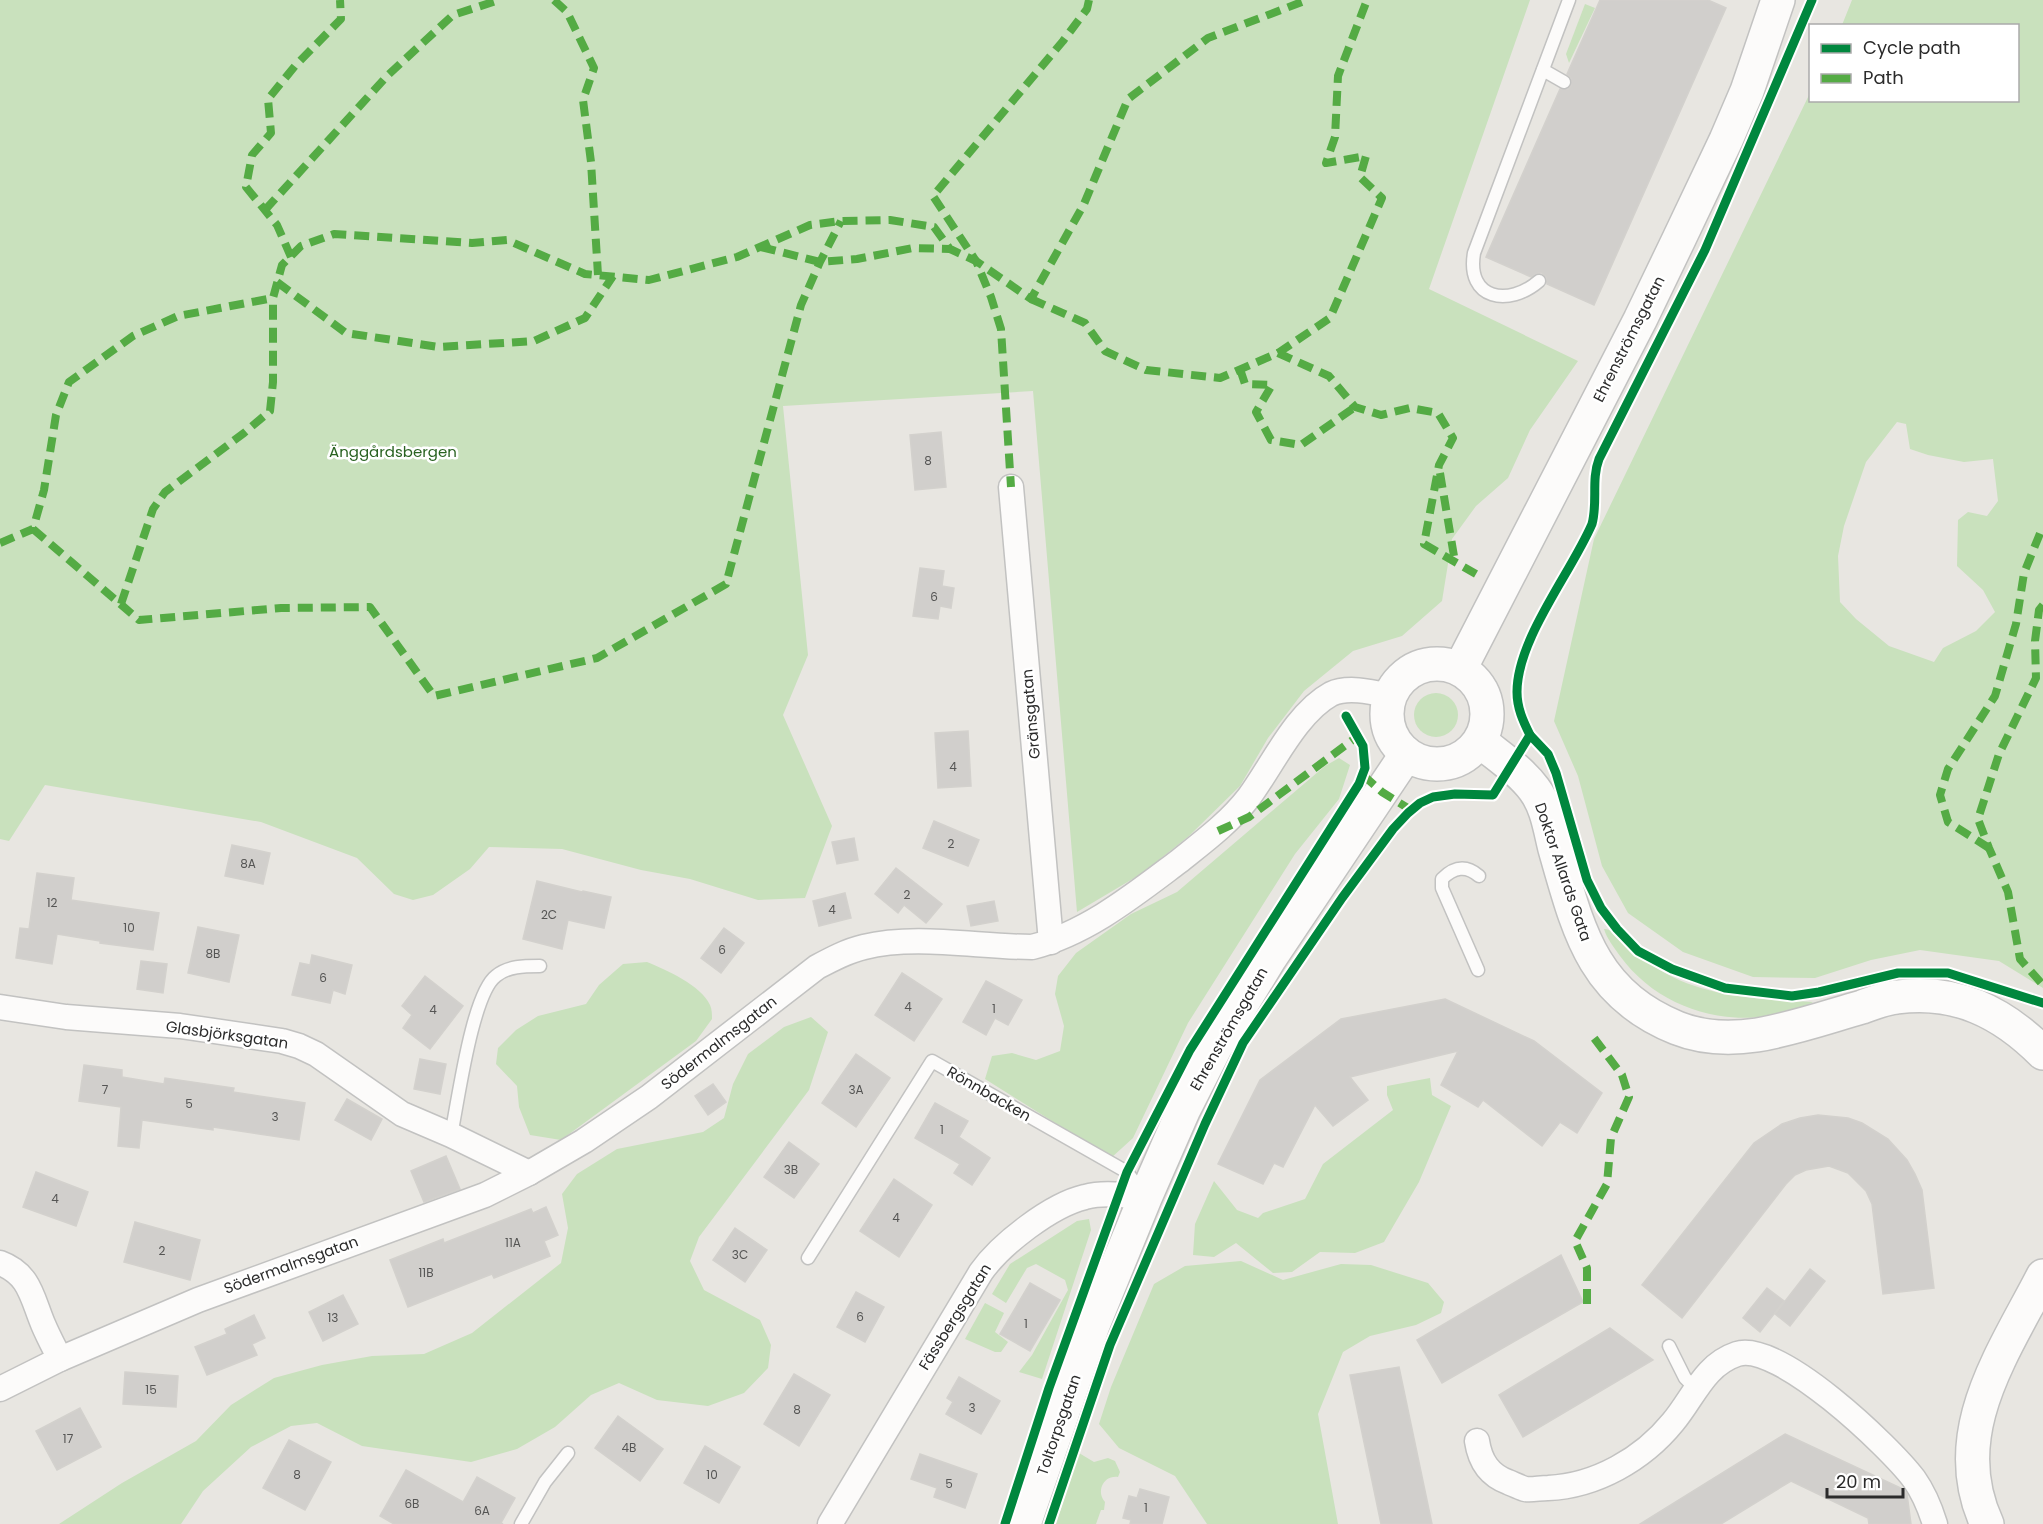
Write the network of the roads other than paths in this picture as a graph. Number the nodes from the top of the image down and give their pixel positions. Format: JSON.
{"nodes":[{"id":1,"x":1569,"y":0,"type":"edge"},
{"id":2,"x":1778,"y":0,"type":"edge"},
{"id":3,"x":1543,"y":70,"type":"junction"},
{"id":4,"x":1564,"y":82,"type":"dead end"},
{"id":5,"x":1539,"y":280,"type":"dead end"},
{"id":6,"x":1011,"y":487,"type":"dead end"},
{"id":7,"x":1460,"y":669,"type":"junction"},
{"id":8,"x":1390,"y":696,"type":"junction"},
{"id":9,"x":1480,"y":741,"type":"junction"},
{"id":10,"x":1406,"y":755,"type":"junction"},
{"id":11,"x":1479,"y":876,"type":"dead end"},
{"id":12,"x":1051,"y":942,"type":"junction"},
{"id":13,"x":540,"y":966,"type":"dead end"},
{"id":14,"x":1478,"y":970,"type":"dead end"},
{"id":15,"x":0,"y":1007,"type":"edge"},
{"id":16,"x":2043,"y":1053,"type":"edge"},
{"id":17,"x":451,"y":1135,"type":"junction"},
{"id":18,"x":529,"y":1173,"type":"junction"},
{"id":19,"x":1145,"y":1198,"type":"junction"},
{"id":20,"x":807,"y":1258,"type":"dead end"},
{"id":21,"x":0,"y":1263,"type":"edge"},
{"id":22,"x":2043,"y":1276,"type":"edge"},
{"id":23,"x":1093,"y":1325,"type":"joint"},
{"id":24,"x":1669,"y":1346,"type":"dead end"},
{"id":25,"x":60,"y":1359,"type":"junction"},
{"id":26,"x":0,"y":1389,"type":"edge"},
{"id":27,"x":1696,"y":1389,"type":"junction"},
{"id":28,"x":1477,"y":1442,"type":"dead end"},
{"id":29,"x":568,"y":1453,"type":"dead end"},
{"id":30,"x":521,"y":1524,"type":"edge"},
{"id":31,"x":830,"y":1524,"type":"edge"},
{"id":32,"x":1024,"y":1524,"type":"edge"},
{"id":33,"x":1935,"y":1524,"type":"edge"},
{"id":34,"x":1987,"y":1524,"type":"edge"}],
"edges":[{"from":1,"to":3,"type":"lane"},
{"from":2,"to":7,"type":"street","name":"Ehrenströmsgatan"},
{"from":3,"to":4,"type":"lane"},
{"from":3,"to":5,"type":"lane"},
{"from":6,"to":12,"type":"street","name":"Gränsgatan"},
{"from":7,"to":8,"type":"street"},
{"from":7,"to":9,"type":"street"},
{"from":8,"to":10,"type":"street"},
{"from":8,"to":12,"type":"street","name":"Södermalmsgatan"},
{"from":9,"to":10,"type":"street"},
{"from":9,"to":16,"type":"street","name":"Doktor Allards Gata"},
{"from":10,"to":19,"type":"street","name":"Ehrenströmsgatan"},
{"from":11,"to":14,"type":"lane"},
{"from":12,"to":18,"type":"street","name":"Södermalmsgatan"},
{"from":13,"to":17,"type":"lane"},
{"from":15,"to":17,"type":"street","name":"Glasbjörksgatan"},
{"from":17,"to":18,"type":"street","name":"Glasbjörksgatan"},
{"from":18,"to":25,"type":"street","name":"Södermalmsgatan"},
{"from":19,"to":20,"type":"lane","name":"Rönnbacken"},
{"from":19,"to":23,"type":"street","name":"Ehrenströmsgatan"},
{"from":19,"to":31,"type":"street","name":"Fässbergsgatan"},
{"from":21,"to":25,"type":"street"},
{"from":22,"to":34,"type":"street"},
{"from":23,"to":32,"type":"street","name":"Toltorpsgatan"},
{"from":24,"to":27,"type":"lane"},
{"from":25,"to":26,"type":"street","name":"Södermalmsgatan"},
{"from":27,"to":28,"type":"street"},
{"from":27,"to":33,"type":"street"},
{"from":29,"to":30,"type":"lane"}]}
